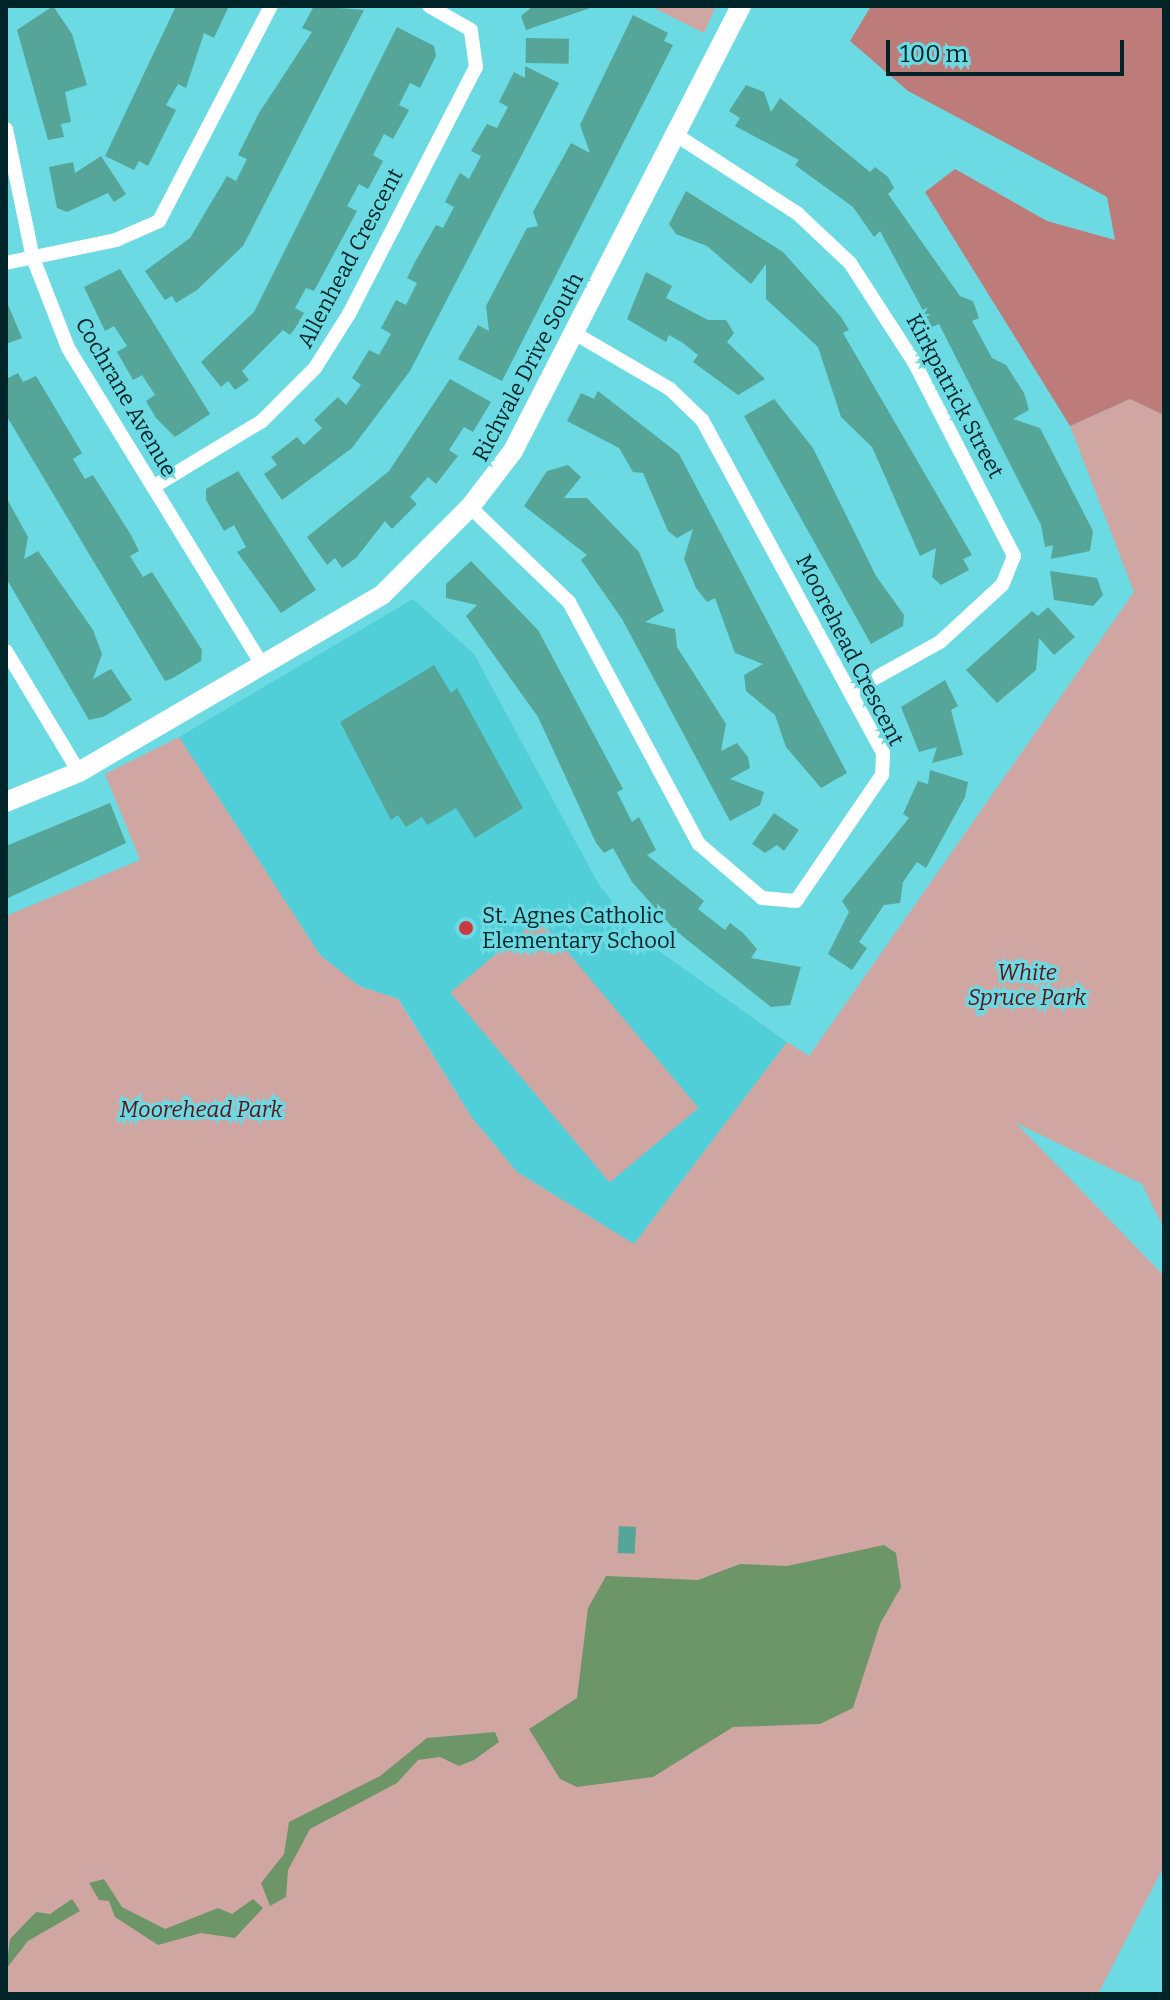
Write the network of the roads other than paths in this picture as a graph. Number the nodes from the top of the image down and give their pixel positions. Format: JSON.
{"nodes":[{"id":1,"x":271,"y":6,"type":"edge"},
{"id":2,"x":429,"y":6,"type":"edge"},
{"id":3,"x":741,"y":6,"type":"edge"},
{"id":4,"x":6,"y":129,"type":"edge"},
{"id":5,"x":673,"y":133,"type":"junction"},
{"id":6,"x":33,"y":258,"type":"junction"},
{"id":7,"x":6,"y":263,"type":"edge"},
{"id":8,"x":576,"y":334,"type":"junction"},
{"id":9,"x":153,"y":487,"type":"junction"},
{"id":10,"x":470,"y":507,"type":"junction"},
{"id":11,"x":6,"y":651,"type":"edge"},
{"id":12,"x":262,"y":664,"type":"junction"},
{"id":13,"x":850,"y":692,"type":"junction"},
{"id":14,"x":79,"y":772,"type":"junction"},
{"id":15,"x":6,"y":802,"type":"edge"}],
"edges":[{"from":1,"to":6,"type":"street"},
{"from":2,"to":9,"type":"street","name":"Allenhead Crescent"},
{"from":3,"to":5,"type":"street","name":"Richvale Drive South"},
{"from":4,"to":6,"type":"street","name":"Cochrane Avenue"},
{"from":5,"to":8,"type":"street","name":"Richvale Drive South"},
{"from":5,"to":13,"type":"street","name":"Kirkpatrick Street"},
{"from":6,"to":7,"type":"street"},
{"from":6,"to":9,"type":"street","name":"Cochrane Avenue"},
{"from":8,"to":10,"type":"street","name":"Richvale Drive South"},
{"from":8,"to":13,"type":"street","name":"Moorehead Crescent"},
{"from":9,"to":12,"type":"street","name":"Cochrane Avenue"},
{"from":10,"to":12,"type":"street","name":"Richvale Drive South"},
{"from":10,"to":13,"type":"street","name":"Moorehead Crescent"},
{"from":11,"to":14,"type":"street"},
{"from":12,"to":14,"type":"street","name":"Richvale Drive South"},
{"from":14,"to":15,"type":"street","name":"Richvale Drive South"}]}
